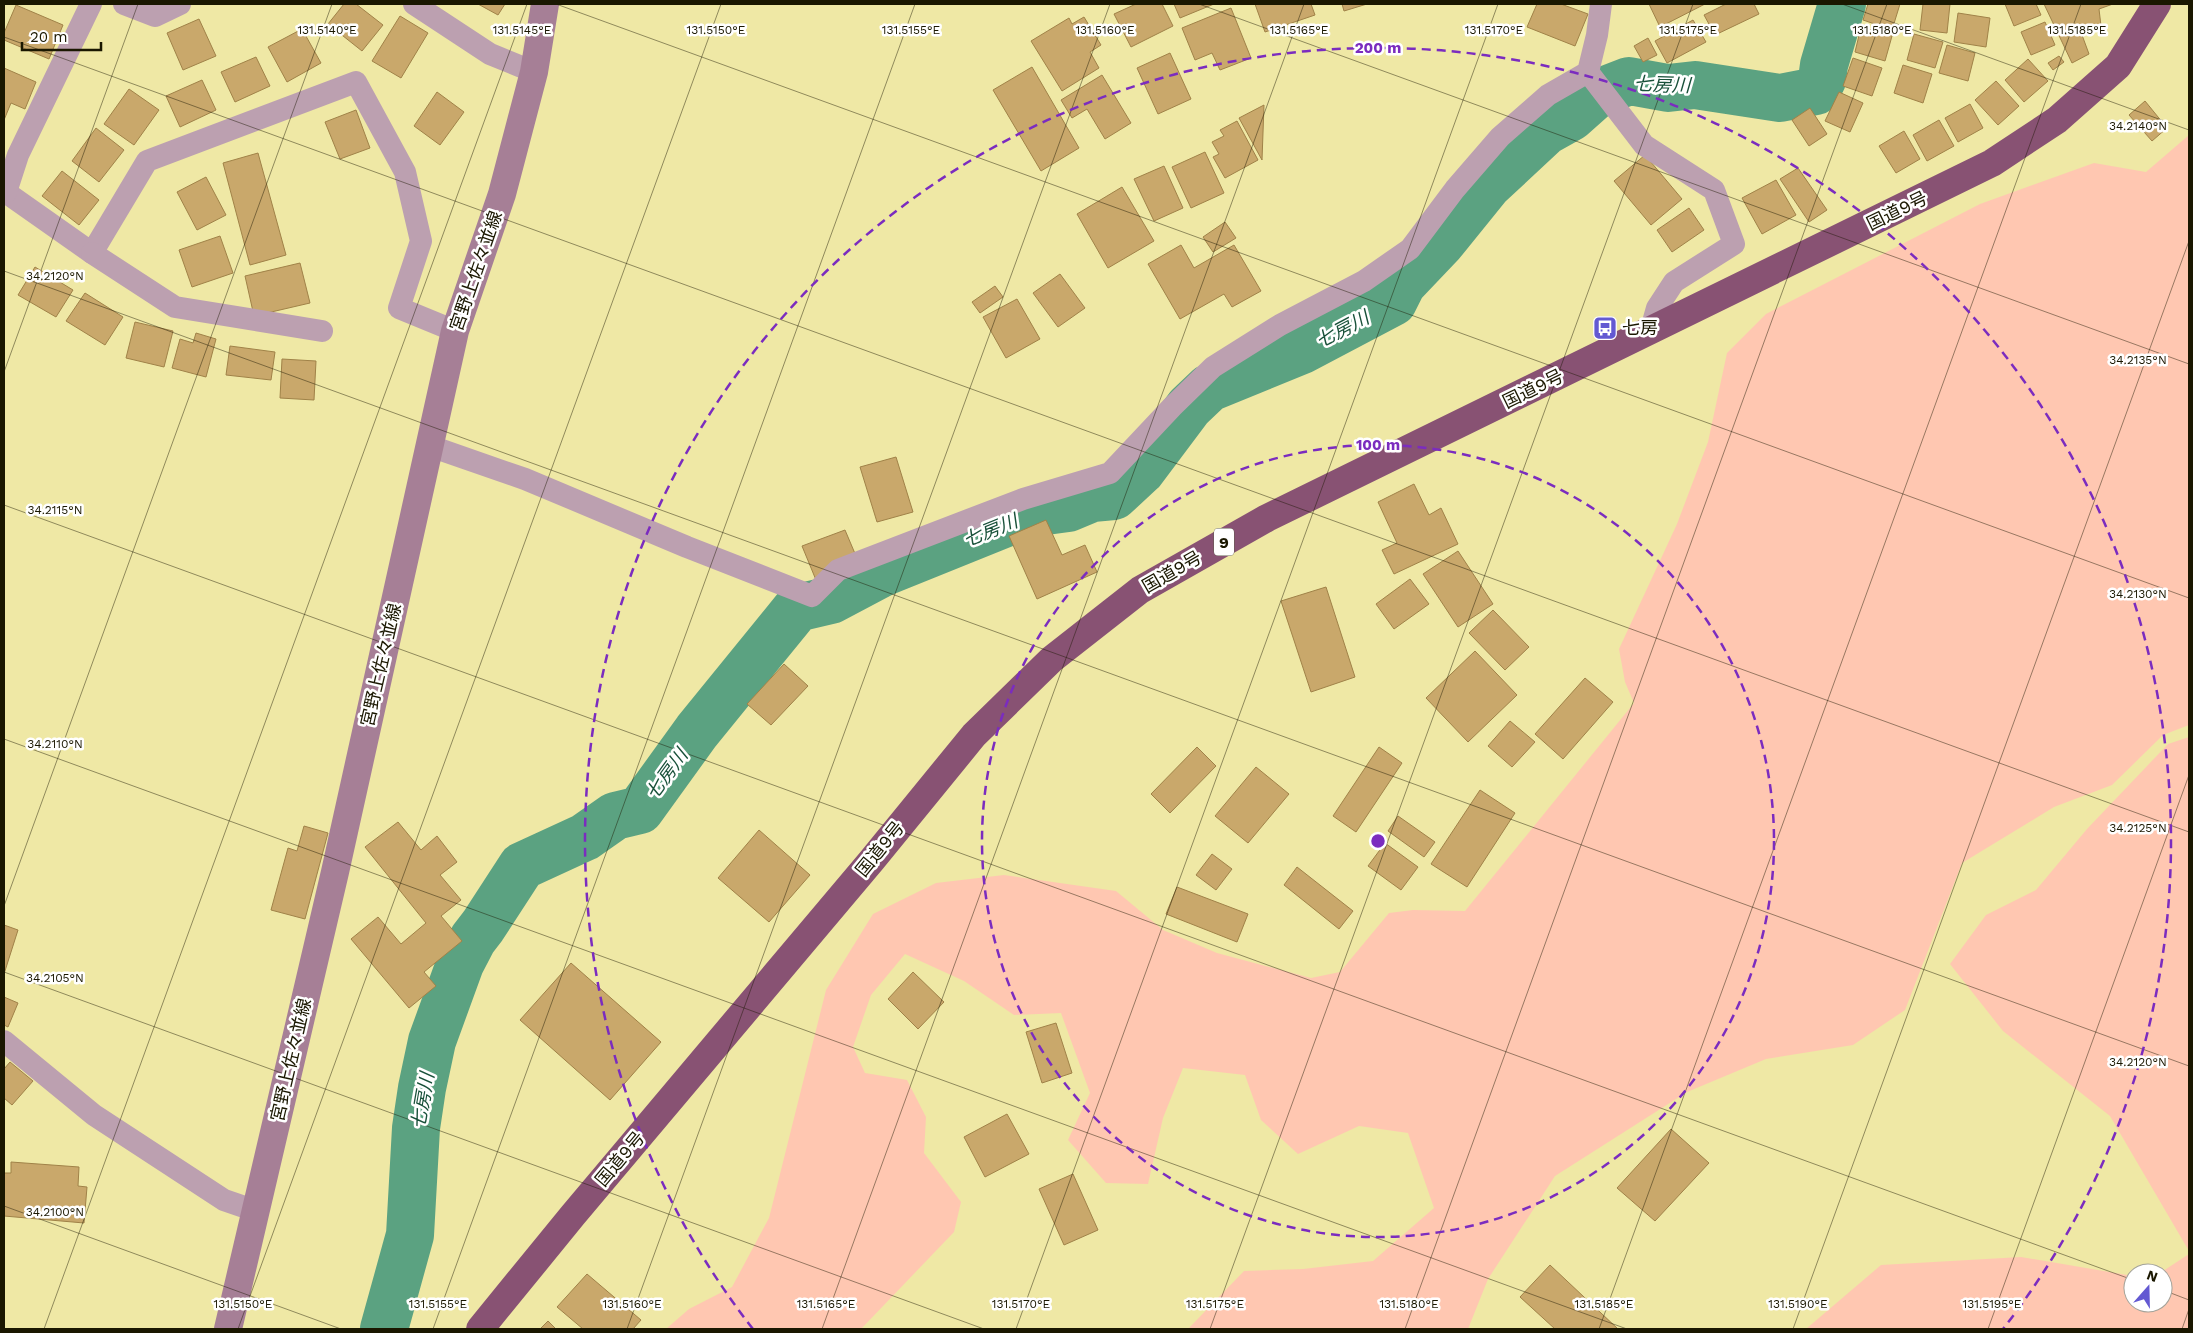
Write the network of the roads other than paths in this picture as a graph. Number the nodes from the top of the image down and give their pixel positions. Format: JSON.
{"nodes":[{"id":1,"x":91,"y":4,"type":"edge"},
{"id":2,"x":124,"y":4,"type":"edge"},
{"id":3,"x":180,"y":4,"type":"edge"},
{"id":4,"x":414,"y":4,"type":"edge"},
{"id":5,"x":545,"y":4,"type":"edge"},
{"id":6,"x":1600,"y":4,"type":"edge"},
{"id":7,"x":2157,"y":4,"type":"edge"},
{"id":8,"x":534,"y":72,"type":"junction"},
{"id":9,"x":1588,"y":72,"type":"junction"},
{"id":10,"x":5,"y":191,"type":"edge"},
{"id":11,"x":92,"y":253,"type":"junction"},
{"id":12,"x":322,"y":330,"type":"dead end"},
{"id":13,"x":455,"y":331,"type":"junction"},
{"id":14,"x":1650,"y":332,"type":"junction"},
{"id":15,"x":430,"y":446,"type":"junction"},
{"id":16,"x":4,"y":1041,"type":"edge"},
{"id":17,"x":256,"y":1211,"type":"junction"},
{"id":18,"x":228,"y":1329,"type":"edge"},
{"id":19,"x":480,"y":1329,"type":"edge"}],
"edges":[{"from":1,"to":10,"type":"street"},
{"from":2,"to":3,"type":"street"},
{"from":4,"to":8,"type":"street"},
{"from":5,"to":8,"type":"main road","name":"宮野上佐々並線"},
{"from":6,"to":9,"type":"street"},
{"from":7,"to":14,"type":"highway","name":"国道9号","number":"9"},
{"from":8,"to":13,"type":"main road","name":"宮野上佐々並線"},
{"from":9,"to":14,"type":"street"},
{"from":9,"to":15,"type":"street"},
{"from":10,"to":11,"type":"street"},
{"from":11,"to":12,"type":"street"},
{"from":11,"to":13,"type":"street"},
{"from":13,"to":15,"type":"main road","name":"宮野上佐々並線"},
{"from":14,"to":19,"type":"highway","name":"国道9号","number":"9"},
{"from":15,"to":17,"type":"main road","name":"宮野上佐々並線"},
{"from":16,"to":17,"type":"street"},
{"from":17,"to":18,"type":"main road","name":"宮野上佐々並線"}]}
